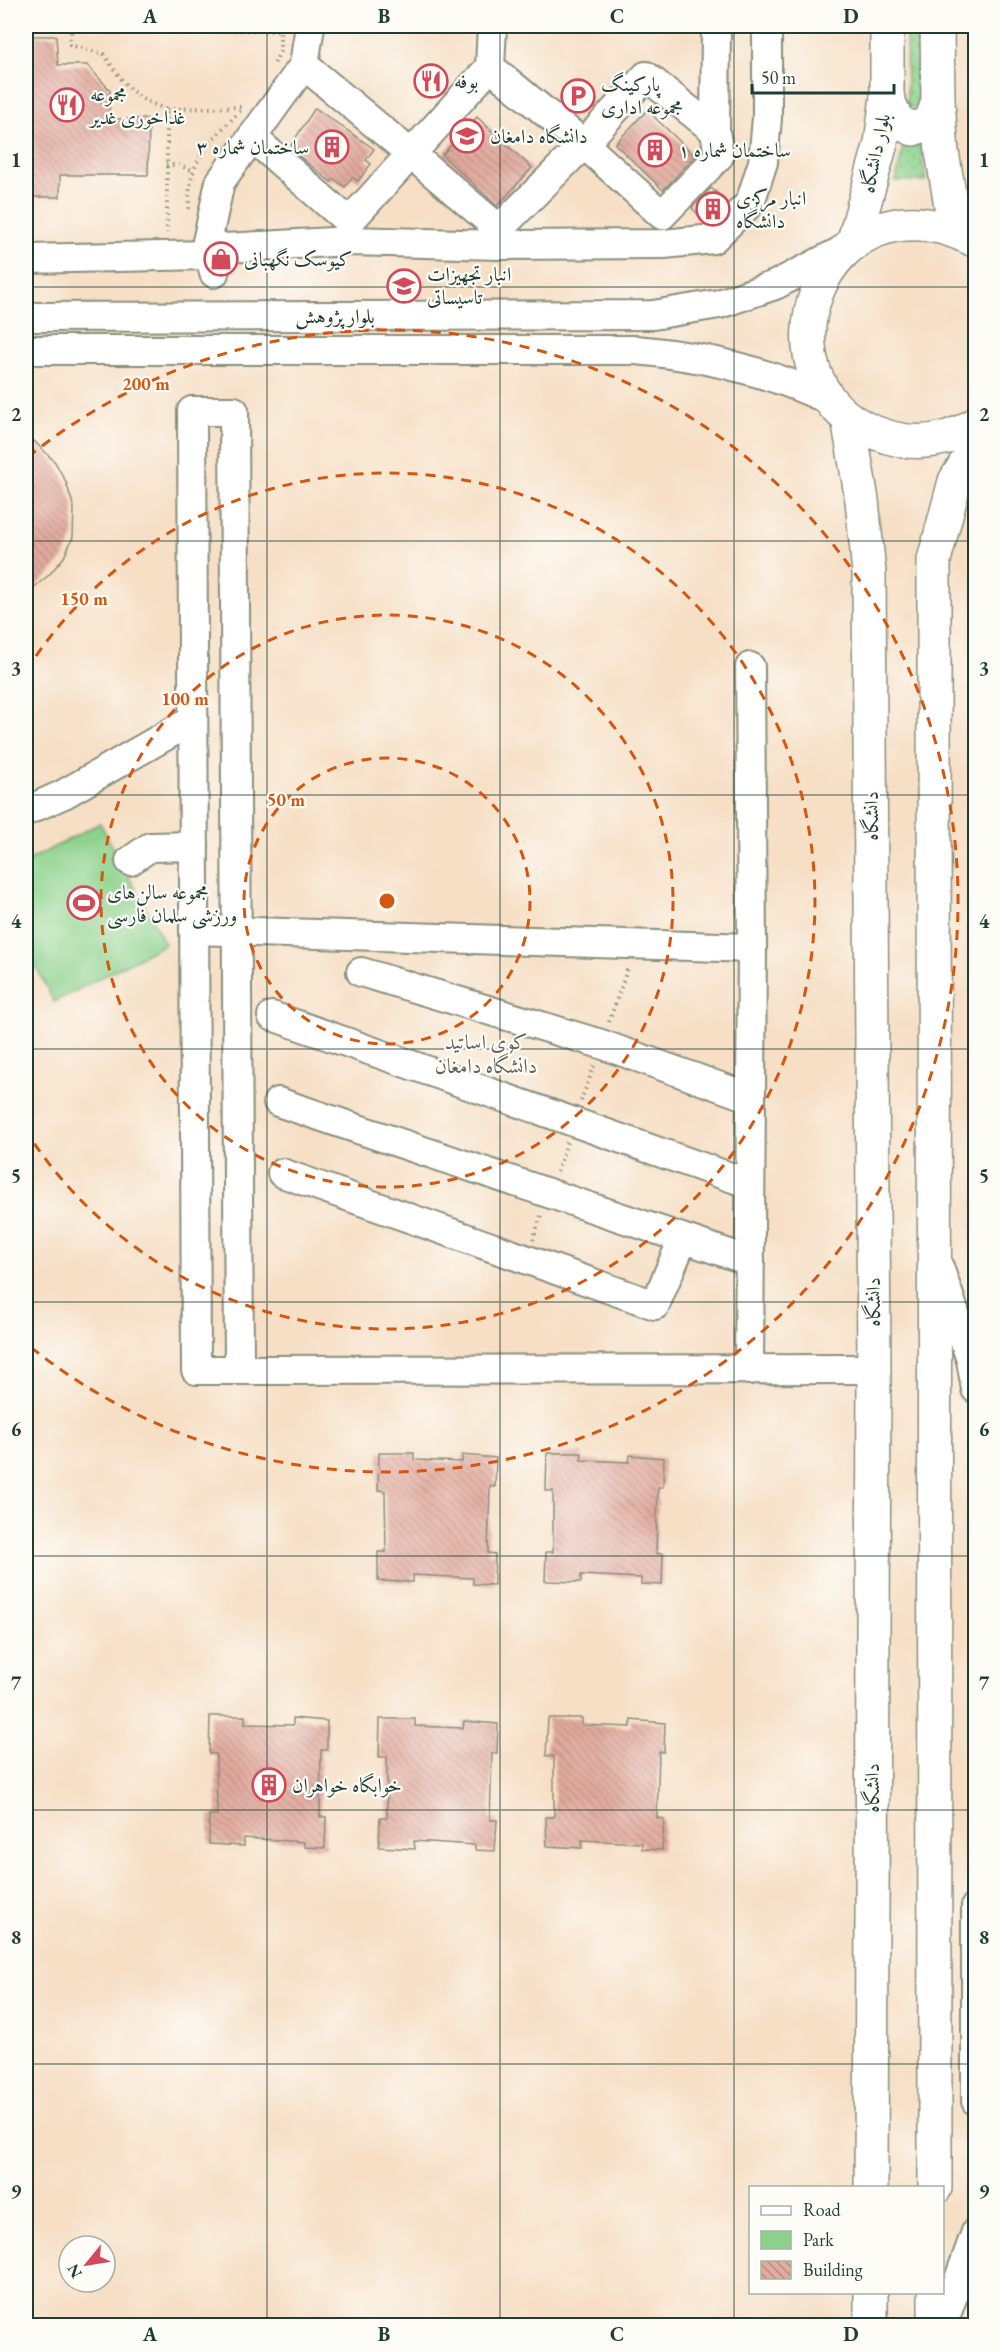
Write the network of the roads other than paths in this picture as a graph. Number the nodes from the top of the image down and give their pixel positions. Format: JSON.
{"nodes":[{"id":1,"x":310,"y":26,"type":"edge"},
{"id":2,"x":492,"y":26,"type":"edge"},
{"id":3,"x":766,"y":26,"type":"edge"},
{"id":4,"x":887,"y":26,"type":"edge"},
{"id":5,"x":937,"y":26,"type":"edge"},
{"id":6,"x":716,"y":28,"type":"dead end"},
{"id":7,"x":304,"y":65,"type":"junction"},
{"id":8,"x":490,"y":67,"type":"junction"},
{"id":9,"x":887,"y":97,"type":"junction"},
{"id":10,"x":938,"y":102,"type":"junction"},
{"id":11,"x":715,"y":131,"type":"junction"},
{"id":12,"x":252,"y":137,"type":"junction"},
{"id":13,"x":584,"y":144,"type":"junction"},
{"id":14,"x":411,"y":154,"type":"junction"},
{"id":15,"x":662,"y":215,"type":"junction"},
{"id":16,"x":350,"y":232,"type":"junction"},
{"id":17,"x":965,"y":236,"type":"edge"},
{"id":18,"x":499,"y":237,"type":"junction"},
{"id":19,"x":664,"y":244,"type":"junction"},
{"id":20,"x":850,"y":246,"type":"junction"},
{"id":21,"x":210,"y":257,"type":"junction"},
{"id":22,"x":26,"y":259,"type":"edge"},
{"id":23,"x":26,"y":317,"type":"edge"},
{"id":24,"x":26,"y":350,"type":"edge"},
{"id":25,"x":840,"y":410,"type":"junction"},
{"id":26,"x":975,"y":424,"type":"edge"},
{"id":27,"x":975,"y":447,"type":"edge"},
{"id":28,"x":193,"y":603,"type":"junction"},
{"id":29,"x":235,"y":616,"type":"junction"},
{"id":30,"x":750,"y":667,"type":"dead end"},
{"id":31,"x":193,"y":720,"type":"junction"},
{"id":32,"x":26,"y":811,"type":"edge"},
{"id":33,"x":194,"y":846,"type":"junction"},
{"id":34,"x":130,"y":861,"type":"dead end"},
{"id":35,"x":194,"y":930,"type":"junction"},
{"id":36,"x":237,"y":930,"type":"junction"},
{"id":37,"x":752,"y":948,"type":"junction"},
{"id":38,"x":361,"y":972,"type":"dead end"},
{"id":39,"x":272,"y":1016,"type":"dead end"},
{"id":40,"x":751,"y":1098,"type":"junction"},
{"id":41,"x":278,"y":1102,"type":"dead end"},
{"id":42,"x":282,"y":1173,"type":"dead end"},
{"id":43,"x":750,"y":1184,"type":"junction"},
{"id":44,"x":683,"y":1239,"type":"junction"},
{"id":45,"x":936,"y":1258,"type":"junction"},
{"id":46,"x":750,"y":1261,"type":"junction"},
{"id":47,"x":874,"y":1369,"type":"junction"},
{"id":48,"x":238,"y":1370,"type":"junction"},
{"id":49,"x":749,"y":1370,"type":"junction"},
{"id":50,"x":975,"y":1389,"type":"edge"},
{"id":51,"x":975,"y":1906,"type":"edge"},
{"id":52,"x":975,"y":2101,"type":"edge"},
{"id":53,"x":871,"y":2186,"type":"edge"},
{"id":54,"x":935,"y":2186,"type":"edge"},
{"id":55,"x":975,"y":2232,"type":"edge"},
{"id":56,"x":871,"y":2294,"type":"edge"},
{"id":57,"x":935,"y":2294,"type":"edge"},
{"id":58,"x":871,"y":2325,"type":"edge"},
{"id":59,"x":935,"y":2325,"type":"edge"},
{"id":60,"x":942,"y":2325,"type":"edge"}],
"edges":[{"from":1,"to":7,"type":"street"},
{"from":2,"to":8,"type":"street"},
{"from":3,"to":19,"type":"street"},
{"from":4,"to":9,"type":"main road","name":"بلوار دانشگاه"},
{"from":5,"to":10,"type":"main road"},
{"from":6,"to":11,"type":"street"},
{"from":7,"to":12,"type":"street"},
{"from":7,"to":14,"type":"street"},
{"from":8,"to":13,"type":"street"},
{"from":8,"to":14,"type":"street"},
{"from":9,"to":10,"type":"main road"},
{"from":9,"to":20,"type":"main road","name":"بلوار دانشگاه"},
{"from":10,"to":17,"type":"main road"},
{"from":11,"to":13,"type":"street"},
{"from":11,"to":15,"type":"street"},
{"from":12,"to":16,"type":"street"},
{"from":12,"to":21,"type":"street"},
{"from":13,"to":15,"type":"street"},
{"from":13,"to":18,"type":"street"},
{"from":14,"to":16,"type":"street"},
{"from":14,"to":18,"type":"street"},
{"from":15,"to":19,"type":"street"},
{"from":16,"to":18,"type":"street"},
{"from":16,"to":21,"type":"street"},
{"from":17,"to":20,"type":"main road"},
{"from":18,"to":19,"type":"street"},
{"from":20,"to":23,"type":"street","name":"بلوار پژوهش"},
{"from":20,"to":25,"type":"main road"},
{"from":21,"to":22,"type":"street"},
{"from":24,"to":25,"type":"street","name":"بلوار پژوهش"},
{"from":25,"to":26,"type":"main road"},
{"from":25,"to":47,"type":"main road","name":"دانشگاه"},
{"from":27,"to":45,"type":"main road"},
{"from":28,"to":29,"type":"street"},
{"from":28,"to":29,"type":"street"},
{"from":28,"to":31,"type":"street"},
{"from":29,"to":36,"type":"street"},
{"from":30,"to":37,"type":"street"},
{"from":31,"to":32,"type":"street"},
{"from":31,"to":33,"type":"street"},
{"from":33,"to":34,"type":"street"},
{"from":33,"to":35,"type":"street"},
{"from":35,"to":36,"type":"street"},
{"from":35,"to":48,"type":"street"},
{"from":36,"to":37,"type":"street"},
{"from":36,"to":48,"type":"street"},
{"from":37,"to":40,"type":"street"},
{"from":38,"to":40,"type":"street"},
{"from":39,"to":43,"type":"street"},
{"from":40,"to":43,"type":"street"},
{"from":41,"to":44,"type":"street"},
{"from":42,"to":44,"type":"street"},
{"from":43,"to":46,"type":"street"},
{"from":44,"to":46,"type":"street"},
{"from":45,"to":50,"type":"street"},
{"from":45,"to":54,"type":"main road"},
{"from":46,"to":49,"type":"street"},
{"from":47,"to":49,"type":"street"},
{"from":47,"to":53,"type":"main road","name":"دانشگاه"},
{"from":48,"to":49,"type":"street"},
{"from":51,"to":52,"type":"street"},
{"from":55,"to":60,"type":"street"},
{"from":56,"to":58,"type":"main road"},
{"from":57,"to":59,"type":"main road"}]}
